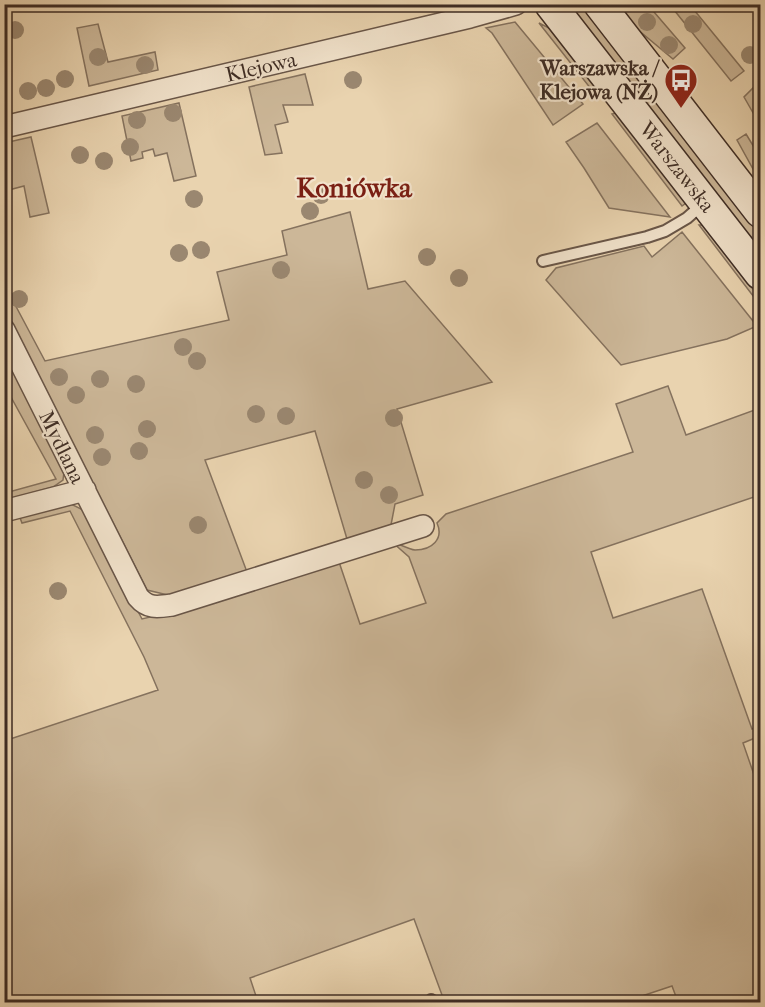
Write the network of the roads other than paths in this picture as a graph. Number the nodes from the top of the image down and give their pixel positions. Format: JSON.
{"nodes":[{"id":1,"x":516,"y":4,"type":"edge"},
{"id":2,"x":550,"y":4,"type":"edge"},
{"id":3,"x":599,"y":4,"type":"edge"},
{"id":4,"x":4,"y":127,"type":"edge"},
{"id":5,"x":705,"y":203,"type":"junction"},
{"id":6,"x":760,"y":212,"type":"edge"},
{"id":7,"x":543,"y":261,"type":"dead end"},
{"id":8,"x":760,"y":274,"type":"edge"},
{"id":9,"x":4,"y":330,"type":"edge"},
{"id":10,"x":85,"y":490,"type":"junction"},
{"id":11,"x":4,"y":511,"type":"edge"},
{"id":12,"x":423,"y":526,"type":"dead end"}],
"edges":[{"from":1,"to":4,"type":"street","name":"Klejowa"},
{"from":2,"to":5,"type":"main road","name":"Warszawska"},
{"from":3,"to":6,"type":"main road","name":"Warszawska"},
{"from":5,"to":7,"type":"lane"},
{"from":5,"to":8,"type":"main road","name":"Warszawska"},
{"from":9,"to":10,"type":"street","name":"Mydlana"},
{"from":10,"to":11,"type":"street","name":"Mydlana"},
{"from":10,"to":12,"type":"street"}]}
